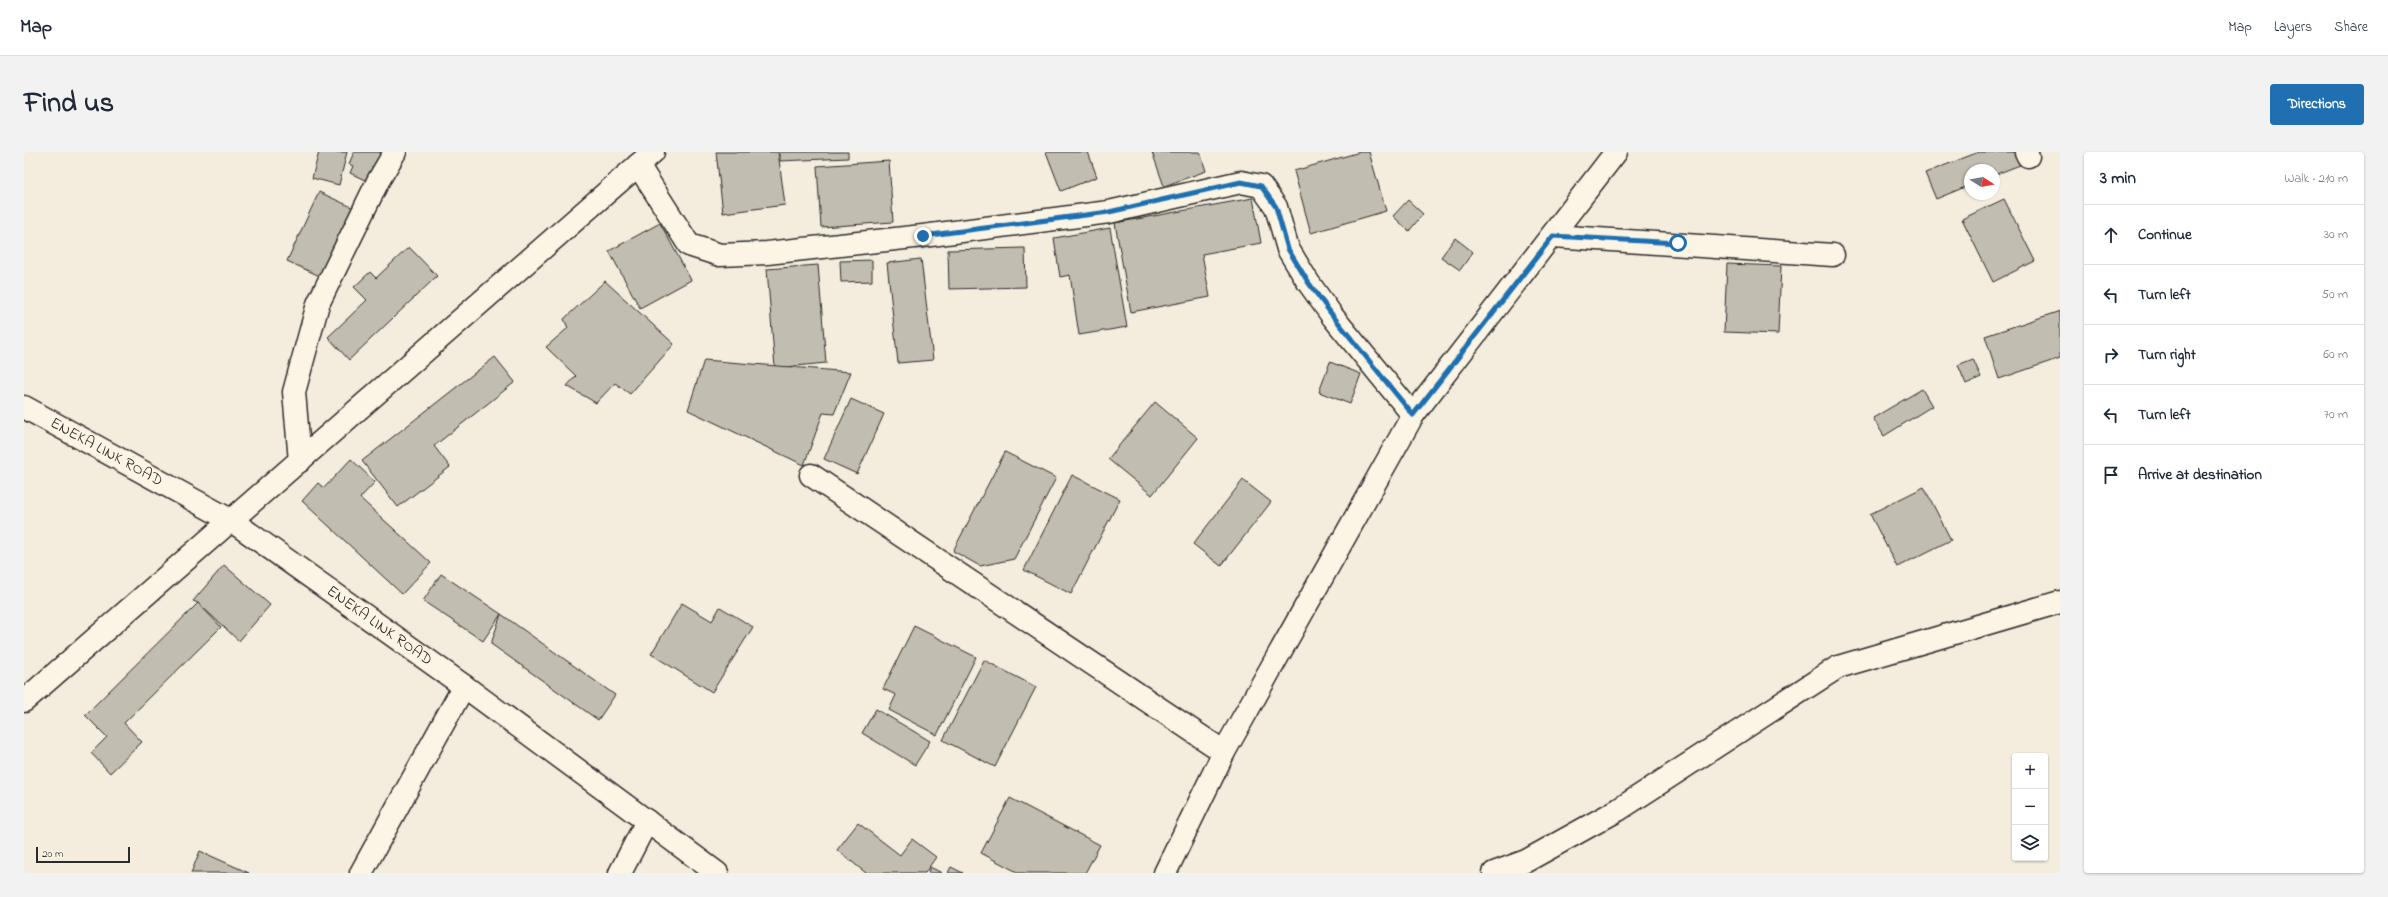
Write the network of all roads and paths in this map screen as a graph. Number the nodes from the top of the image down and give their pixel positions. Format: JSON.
{"nodes":[{"id":1,"x":395,"y":152,"type":"edge"},
{"id":2,"x":1616,"y":152,"type":"edge"},
{"id":3,"x":645,"y":159,"type":"edge"},
{"id":4,"x":1553,"y":236,"type":"junction"},
{"id":5,"x":1833,"y":255,"type":"dead end"},
{"id":6,"x":24,"y":407,"type":"edge"},
{"id":7,"x":1413,"y":415,"type":"junction"},
{"id":8,"x":300,"y":461,"type":"junction"},
{"id":9,"x":811,"y":475,"type":"dead end"},
{"id":10,"x":232,"y":521,"type":"junction"},
{"id":11,"x":2060,"y":602,"type":"edge"},
{"id":12,"x":464,"y":686,"type":"junction"},
{"id":13,"x":24,"y":701,"type":"edge"},
{"id":14,"x":1224,"y":752,"type":"junction"},
{"id":15,"x":647,"y":821,"type":"junction"},
{"id":16,"x":1530,"y":867,"type":"edge"},
{"id":17,"x":361,"y":873,"type":"edge"},
{"id":18,"x":620,"y":873,"type":"edge"},
{"id":19,"x":717,"y":873,"type":"edge"},
{"id":20,"x":1165,"y":873,"type":"edge"},
{"id":21,"x":1494,"y":873,"type":"edge"}],
"edges":[{"from":1,"to":8,"type":"street"},
{"from":2,"to":4,"type":"street"},
{"from":3,"to":7,"type":"street"},
{"from":3,"to":8,"type":"street"},
{"from":4,"to":5,"type":"street"},
{"from":4,"to":7,"type":"street"},
{"from":6,"to":10,"type":"street","name":"ENEKA LINK ROAD"},
{"from":7,"to":14,"type":"street"},
{"from":8,"to":10,"type":"street"},
{"from":9,"to":14,"type":"street"},
{"from":10,"to":12,"type":"street","name":"ENEKA LINK ROAD"},
{"from":10,"to":13,"type":"street"},
{"from":11,"to":16,"type":"street"},
{"from":12,"to":15,"type":"street","name":"ENEKA LINK ROAD"},
{"from":12,"to":17,"type":"street"},
{"from":14,"to":20,"type":"street"},
{"from":15,"to":18,"type":"street"},
{"from":15,"to":19,"type":"street","name":"ENEKA LINK ROAD"},
{"from":16,"to":21,"type":"street"}]}
